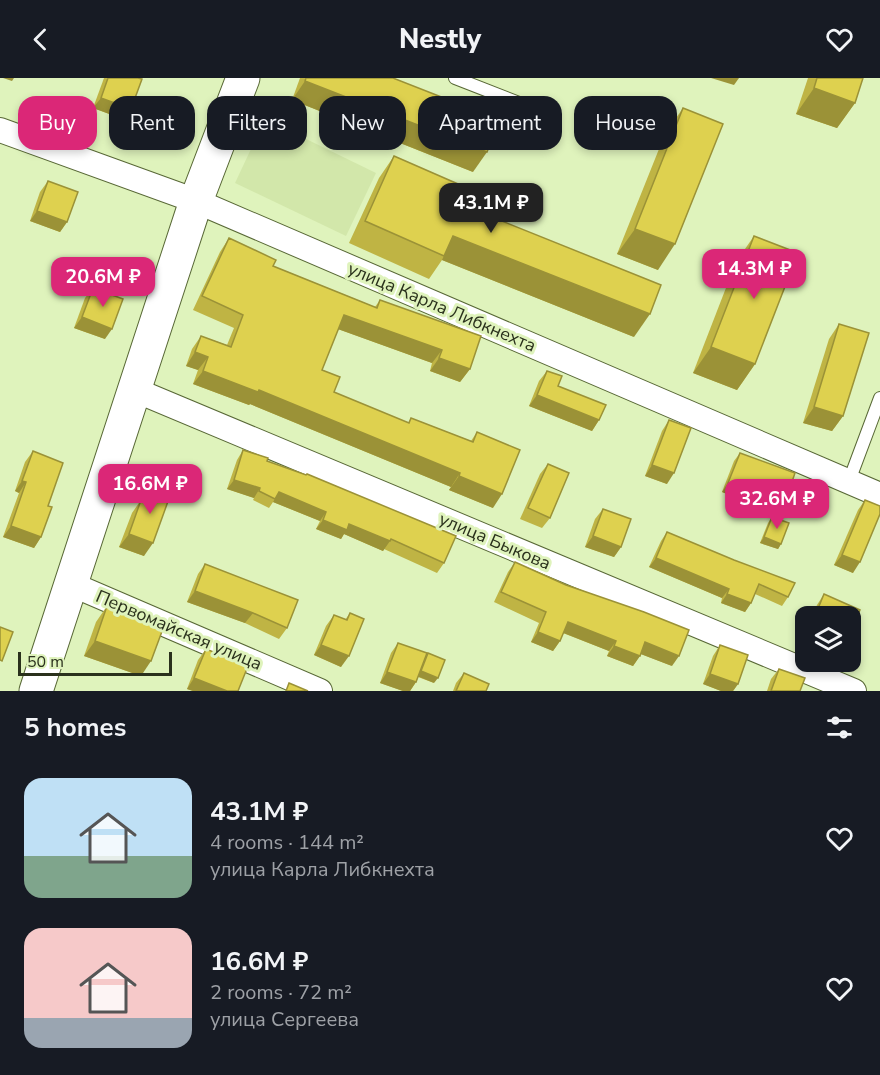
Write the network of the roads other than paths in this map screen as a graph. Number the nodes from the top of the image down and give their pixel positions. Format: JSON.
{"nodes":[{"id":1,"x":243,"y":78,"type":"edge"},
{"id":2,"x":455,"y":78,"type":"edge"},
{"id":3,"x":501,"y":96,"type":"edge"},
{"id":4,"x":0,"y":130,"type":"edge"},
{"id":5,"x":196,"y":201,"type":"junction"},
{"id":6,"x":135,"y":390,"type":"junction"},
{"id":7,"x":880,"y":398,"type":"edge"},
{"id":8,"x":849,"y":481,"type":"junction"},
{"id":9,"x":880,"y":495,"type":"edge"},
{"id":10,"x":71,"y":584,"type":"junction"},
{"id":11,"x":36,"y":691,"type":"edge"},
{"id":12,"x":320,"y":691,"type":"edge"},
{"id":13,"x":854,"y":691,"type":"edge"}],
"edges":[{"from":1,"to":5,"type":"main road"},
{"from":2,"to":3,"type":"lane"},
{"from":4,"to":5,"type":"street","name":"улица Карла Либкнехта"},
{"from":5,"to":6,"type":"main road"},
{"from":5,"to":8,"type":"street","name":"улица Карла Либкнехта"},
{"from":6,"to":10,"type":"main road"},
{"from":6,"to":13,"type":"street","name":"улица Быкова"},
{"from":7,"to":8,"type":"lane"},
{"from":8,"to":9,"type":"street","name":"улица Карла Либкнехта"},
{"from":10,"to":11,"type":"main road"},
{"from":10,"to":12,"type":"street","name":"Первомайская улица"}]}
